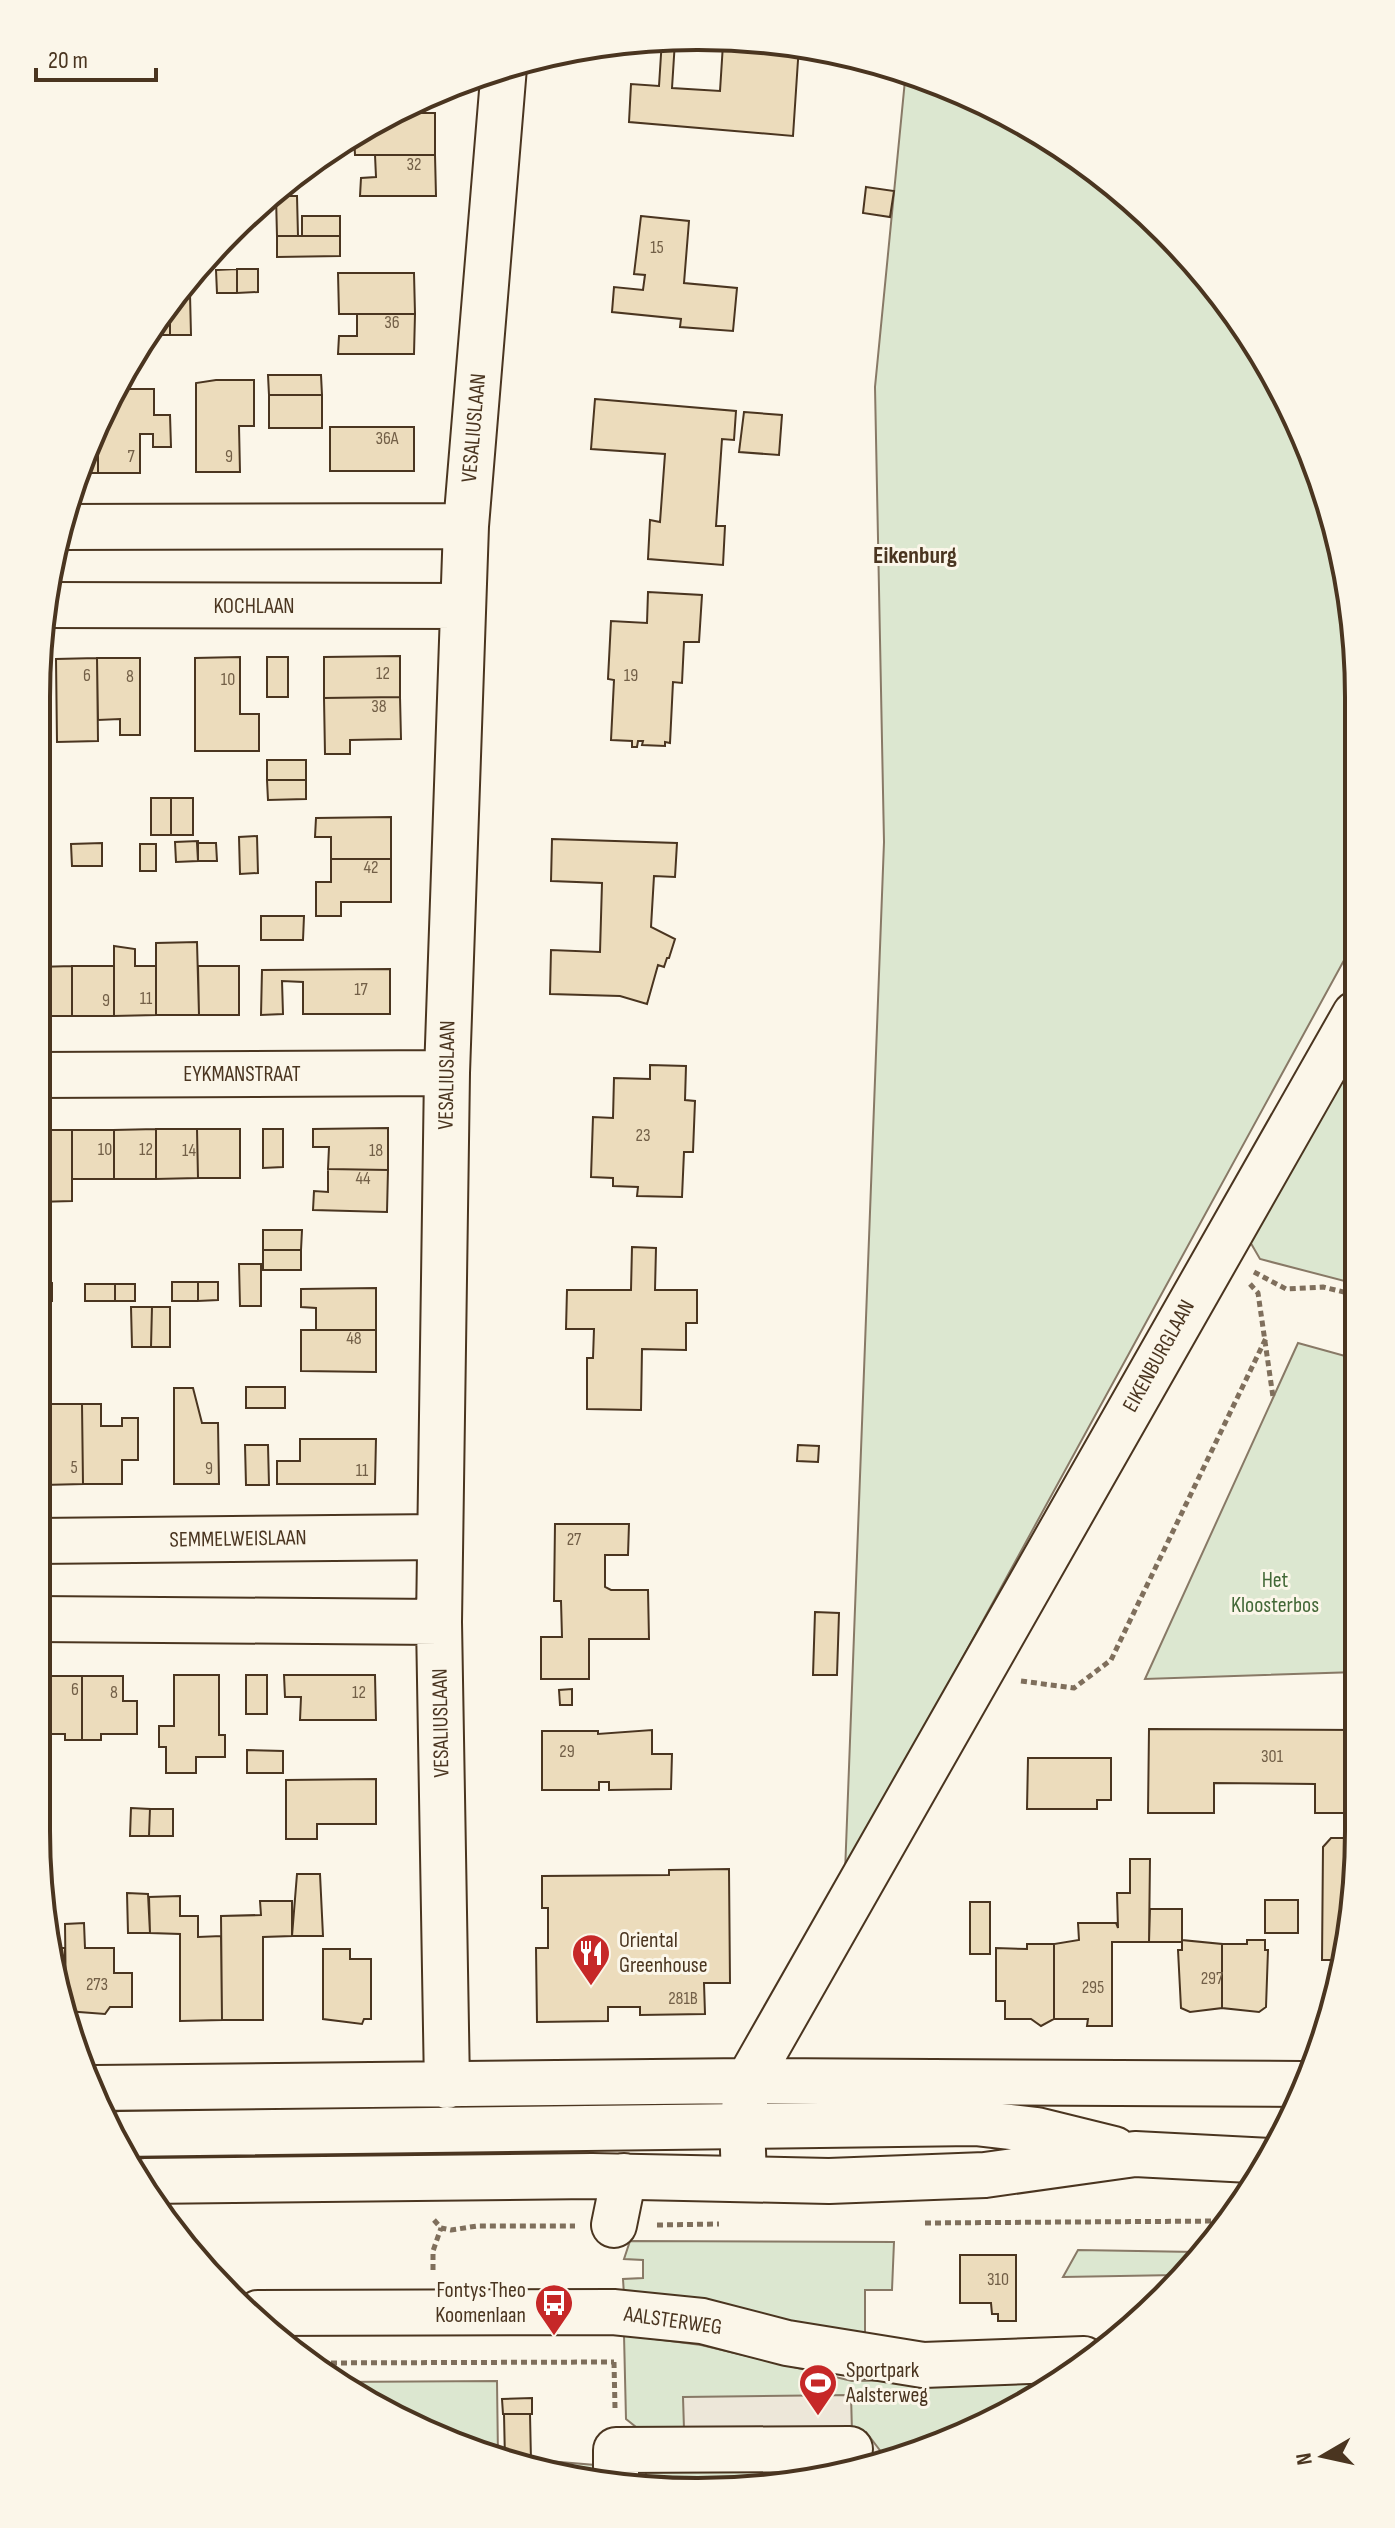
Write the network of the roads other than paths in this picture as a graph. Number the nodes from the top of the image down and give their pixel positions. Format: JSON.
{"nodes":[{"id":1,"x":503,"y":80,"type":"edge"},
{"id":2,"x":466,"y":526,"type":"junction"},
{"id":3,"x":73,"y":527,"type":"edge"},
{"id":4,"x":57,"y":605,"type":"edge"},
{"id":5,"x":462,"y":606,"type":"junction"},
{"id":6,"x":1345,"y":1031,"type":"edge"},
{"id":7,"x":447,"y":1073,"type":"junction"},
{"id":8,"x":50,"y":1075,"type":"edge"},
{"id":9,"x":440,"y":1537,"type":"junction"},
{"id":10,"x":50,"y":1541,"type":"edge"},
{"id":11,"x":50,"y":1619,"type":"edge"},
{"id":12,"x":439,"y":1622,"type":"junction"},
{"id":13,"x":748,"y":2081,"type":"junction"},
{"id":14,"x":1293,"y":2084,"type":"edge"},
{"id":15,"x":447,"y":2086,"type":"junction"},
{"id":16,"x":104,"y":2088,"type":"edge"},
{"id":17,"x":742,"y":2123,"type":"junction"},
{"id":18,"x":126,"y":2134,"type":"edge"},
{"id":19,"x":1135,"y":2154,"type":"junction"},
{"id":20,"x":1254,"y":2160,"type":"edge"},
{"id":21,"x":624,"y":2176,"type":"junction"},
{"id":22,"x":744,"y":2178,"type":"junction"},
{"id":23,"x":153,"y":2181,"type":"edge"},
{"id":24,"x":614,"y":2225,"type":"road end"},
{"id":25,"x":267,"y":2313,"type":"edge"},
{"id":26,"x":1070,"y":2360,"type":"edge"},
{"id":27,"x":850,"y":2449,"type":"dead end"},
{"id":28,"x":616,"y":2464,"type":"edge"}],
"edges":[{"from":1,"to":2,"type":"street","name":"VESALIUSLAAN"},
{"from":2,"to":3,"type":"street"},
{"from":2,"to":5,"type":"street","name":"VESALIUSLAAN"},
{"from":4,"to":5,"type":"street","name":"KOCHLAAN"},
{"from":5,"to":7,"type":"street","name":"VESALIUSLAAN"},
{"from":6,"to":13,"type":"street","name":"EIKENBURGLAAN"},
{"from":7,"to":8,"type":"street","name":"EYKMANSTRAAT"},
{"from":7,"to":9,"type":"street","name":"VESALIUSLAAN"},
{"from":9,"to":10,"type":"street","name":"SEMMELWEISLAAN"},
{"from":9,"to":12,"type":"street","name":"VESALIUSLAAN"},
{"from":11,"to":12,"type":"street"},
{"from":12,"to":15,"type":"street","name":"VESALIUSLAAN"},
{"from":13,"to":14,"type":"street"},
{"from":13,"to":15,"type":"street"},
{"from":13,"to":17,"type":"street"},
{"from":15,"to":16,"type":"street"},
{"from":17,"to":18,"type":"street"},
{"from":17,"to":19,"type":"street"},
{"from":17,"to":22,"type":"street"},
{"from":19,"to":20,"type":"street"},
{"from":19,"to":22,"type":"street"},
{"from":21,"to":22,"type":"street"},
{"from":21,"to":23,"type":"street"},
{"from":21,"to":24,"type":"street"},
{"from":25,"to":26,"type":"street","name":"AALSTERWEG"},
{"from":27,"to":28,"type":"street"}]}
